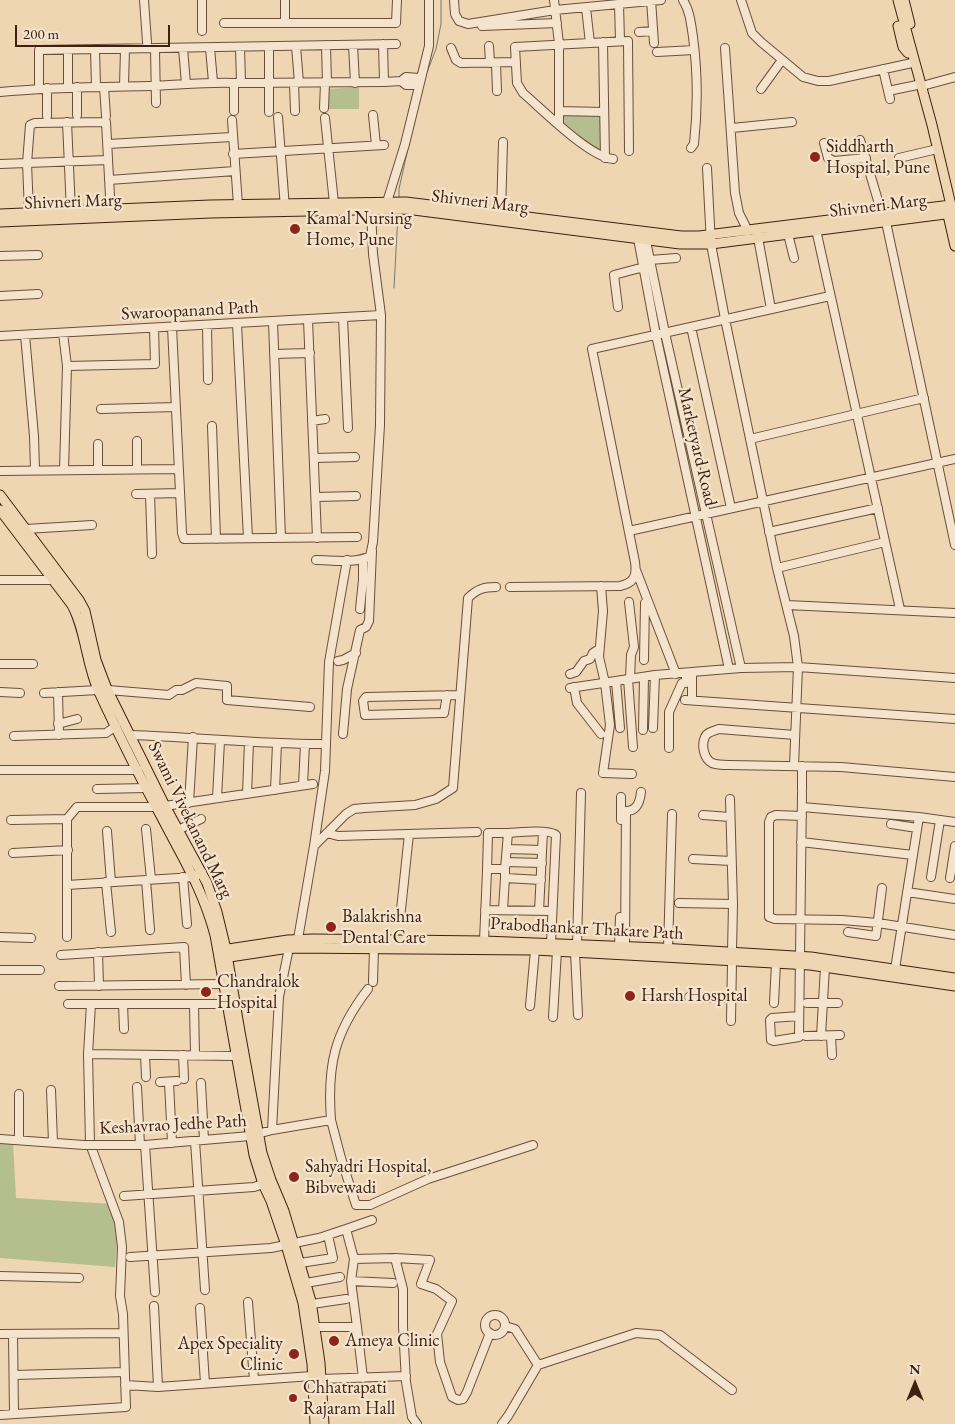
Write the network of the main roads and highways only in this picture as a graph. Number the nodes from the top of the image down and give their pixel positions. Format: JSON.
{"nodes":[{"id":1,"x":892,"y":0,"type":"edge"},
{"id":2,"x":898,"y":0,"type":"edge"},
{"id":3,"x":904,"y":0,"type":"edge"},
{"id":4,"x":911,"y":52,"type":"junction"},
{"id":5,"x":920,"y":85,"type":"junction"},
{"id":6,"x":390,"y":205,"type":"junction"},
{"id":7,"x":406,"y":206,"type":"junction"},
{"id":8,"x":285,"y":208,"type":"junction"},
{"id":9,"x":210,"y":209,"type":"junction"},
{"id":10,"x":949,"y":209,"type":"junction"},
{"id":11,"x":111,"y":213,"type":"junction"},
{"id":12,"x":0,"y":214,"type":"edge"},
{"id":13,"x":0,"y":222,"type":"edge"},
{"id":14,"x":955,"y":222,"type":"edge"},
{"id":15,"x":815,"y":226,"type":"junction"},
{"id":16,"x":754,"y":233,"type":"junction"},
{"id":17,"x":641,"y":235,"type":"junction"},
{"id":18,"x":955,"y":246,"type":"edge"},
{"id":19,"x":0,"y":495,"type":"edge"},
{"id":20,"x":0,"y":510,"type":"edge"},
{"id":21,"x":160,"y":806,"type":"junction"},
{"id":22,"x":198,"y":875,"type":"junction"},
{"id":23,"x":522,"y":946,"type":"junction"},
{"id":24,"x":576,"y":948,"type":"junction"},
{"id":25,"x":222,"y":954,"type":"junction"},
{"id":26,"x":732,"y":957,"type":"junction"},
{"id":27,"x":800,"y":961,"type":"junction"},
{"id":28,"x":955,"y":978,"type":"edge"},
{"id":29,"x":955,"y":986,"type":"edge"},
{"id":30,"x":254,"y":1136,"type":"junction"},
{"id":31,"x":293,"y":1244,"type":"junction"},
{"id":32,"x":317,"y":1377,"type":"junction"},
{"id":33,"x":315,"y":1424,"type":"edge"},
{"id":34,"x":324,"y":1424,"type":"edge"}],
"edges":[{"from":1,"to":4,"type":"main road"},
{"from":2,"to":4,"type":"main road"},
{"from":3,"to":4,"type":"main road"},
{"from":4,"to":5,"type":"main road"},
{"from":4,"to":5,"type":"main road"},
{"from":5,"to":10,"type":"main road"},
{"from":5,"to":10,"type":"main road"},
{"from":6,"to":7,"type":"main road","name":"Shivneri Marg"},
{"from":6,"to":8,"type":"main road","name":"Shivneri Marg"},
{"from":6,"to":8,"type":"main road","name":"Shivneri Marg"},
{"from":7,"to":17,"type":"main road","name":"Shivneri Marg"},
{"from":7,"to":17,"type":"main road","name":"Shivneri Marg"},
{"from":8,"to":9,"type":"main road","name":"Shivneri Marg"},
{"from":8,"to":9,"type":"main road","name":"Shivneri Marg"},
{"from":9,"to":11,"type":"main road","name":"Shivneri Marg"},
{"from":10,"to":14,"type":"main road"},
{"from":10,"to":15,"type":"main road","name":"Shivneri Marg"},
{"from":10,"to":18,"type":"main road"},
{"from":11,"to":12,"type":"main road","name":"Shivneri Marg"},
{"from":11,"to":13,"type":"main road","name":"Shivneri Marg"},
{"from":15,"to":16,"type":"main road","name":"Shivneri Marg"},
{"from":15,"to":16,"type":"main road","name":"Shivneri Marg"},
{"from":16,"to":17,"type":"main road","name":"Shivneri Marg"},
{"from":19,"to":21,"type":"main road","name":"Swami Vivekanand Marg"},
{"from":20,"to":21,"type":"main road","name":"Swami Vivekanand Marg"},
{"from":21,"to":22,"type":"main road","name":"Swami Vivekanand Marg"},
{"from":21,"to":22,"type":"main road","name":"Swami Vivekanand Marg"},
{"from":22,"to":25,"type":"main road","name":"Swami Vivekanand Marg"},
{"from":23,"to":24,"type":"main road","name":"Prabodhankar Thakare Path"},
{"from":23,"to":24,"type":"main road","name":"Prabodhankar Thakare Path"},
{"from":23,"to":25,"type":"main road","name":"Prabodhankar Thakare Path"},
{"from":23,"to":25,"type":"main road","name":"Prabodhankar Thakare Path"},
{"from":24,"to":26,"type":"main road","name":"Prabodhankar Thakare Path"},
{"from":24,"to":26,"type":"main road","name":"Prabodhankar Thakare Path"},
{"from":25,"to":30,"type":"main road","name":"Swami Vivekanand Marg"},
{"from":25,"to":30,"type":"main road","name":"Swami Vivekanand Marg"},
{"from":26,"to":27,"type":"main road","name":"Prabodhankar Thakare Path"},
{"from":26,"to":27,"type":"main road","name":"Prabodhankar Thakare Path"},
{"from":27,"to":28,"type":"main road","name":"Prabodhankar Thakare Path"},
{"from":27,"to":29,"type":"main road","name":"Prabodhankar Thakare Path"},
{"from":30,"to":31,"type":"main road","name":"Swami Vivekanand Marg"},
{"from":30,"to":31,"type":"main road","name":"Swami Vivekanand Marg"},
{"from":31,"to":32,"type":"main road","name":"Swami Vivekanand Marg"},
{"from":31,"to":32,"type":"main road","name":"Swami Vivekanand Marg"},
{"from":32,"to":33,"type":"main road","name":"Swami Vivekanand Marg"},
{"from":32,"to":34,"type":"main road","name":"Swami Vivekanand Marg"}]}
